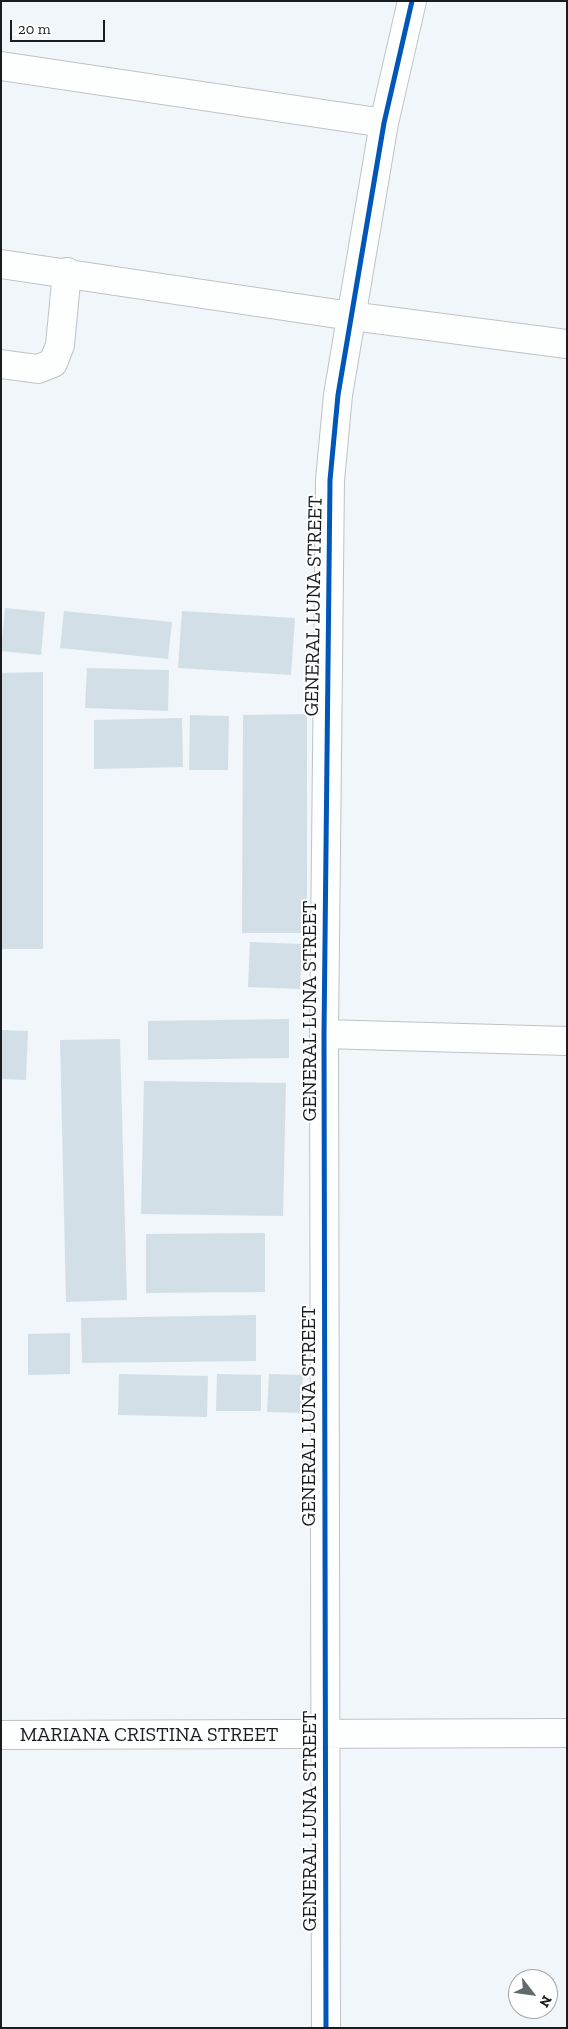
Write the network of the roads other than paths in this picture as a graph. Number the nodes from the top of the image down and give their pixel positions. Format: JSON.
{"nodes":[{"id":1,"x":412,"y":1,"type":"edge"},
{"id":2,"x":1,"y":66,"type":"edge"},
{"id":3,"x":384,"y":122,"type":"junction"},
{"id":4,"x":1,"y":264,"type":"edge"},
{"id":5,"x":67,"y":272,"type":"junction"},
{"id":6,"x":351,"y":316,"type":"junction"},
{"id":7,"x":567,"y":344,"type":"edge"},
{"id":8,"x":1,"y":364,"type":"edge"},
{"id":9,"x":324,"y":1034,"type":"junction"},
{"id":10,"x":567,"y":1041,"type":"edge"},
{"id":11,"x":567,"y":1733,"type":"edge"},
{"id":12,"x":1,"y":1735,"type":"edge"},
{"id":13,"x":324,"y":1735,"type":"junction"},
{"id":14,"x":326,"y":2028,"type":"edge"}],
"edges":[{"from":1,"to":3,"type":"street","name":"GENERAL LUNA STREET"},
{"from":2,"to":3,"type":"street"},
{"from":3,"to":6,"type":"street","name":"GENERAL LUNA STREET"},
{"from":4,"to":5,"type":"street"},
{"from":5,"to":6,"type":"street"},
{"from":5,"to":8,"type":"street"},
{"from":6,"to":7,"type":"street"},
{"from":6,"to":9,"type":"street","name":"GENERAL LUNA STREET"},
{"from":9,"to":10,"type":"street"},
{"from":9,"to":13,"type":"street","name":"GENERAL LUNA STREET"},
{"from":11,"to":13,"type":"street","name":"MARIANA CRISTINA STREET"},
{"from":12,"to":13,"type":"street","name":"MARIANA CRISTINA STREET"},
{"from":13,"to":14,"type":"street","name":"GENERAL LUNA STREET"}]}
